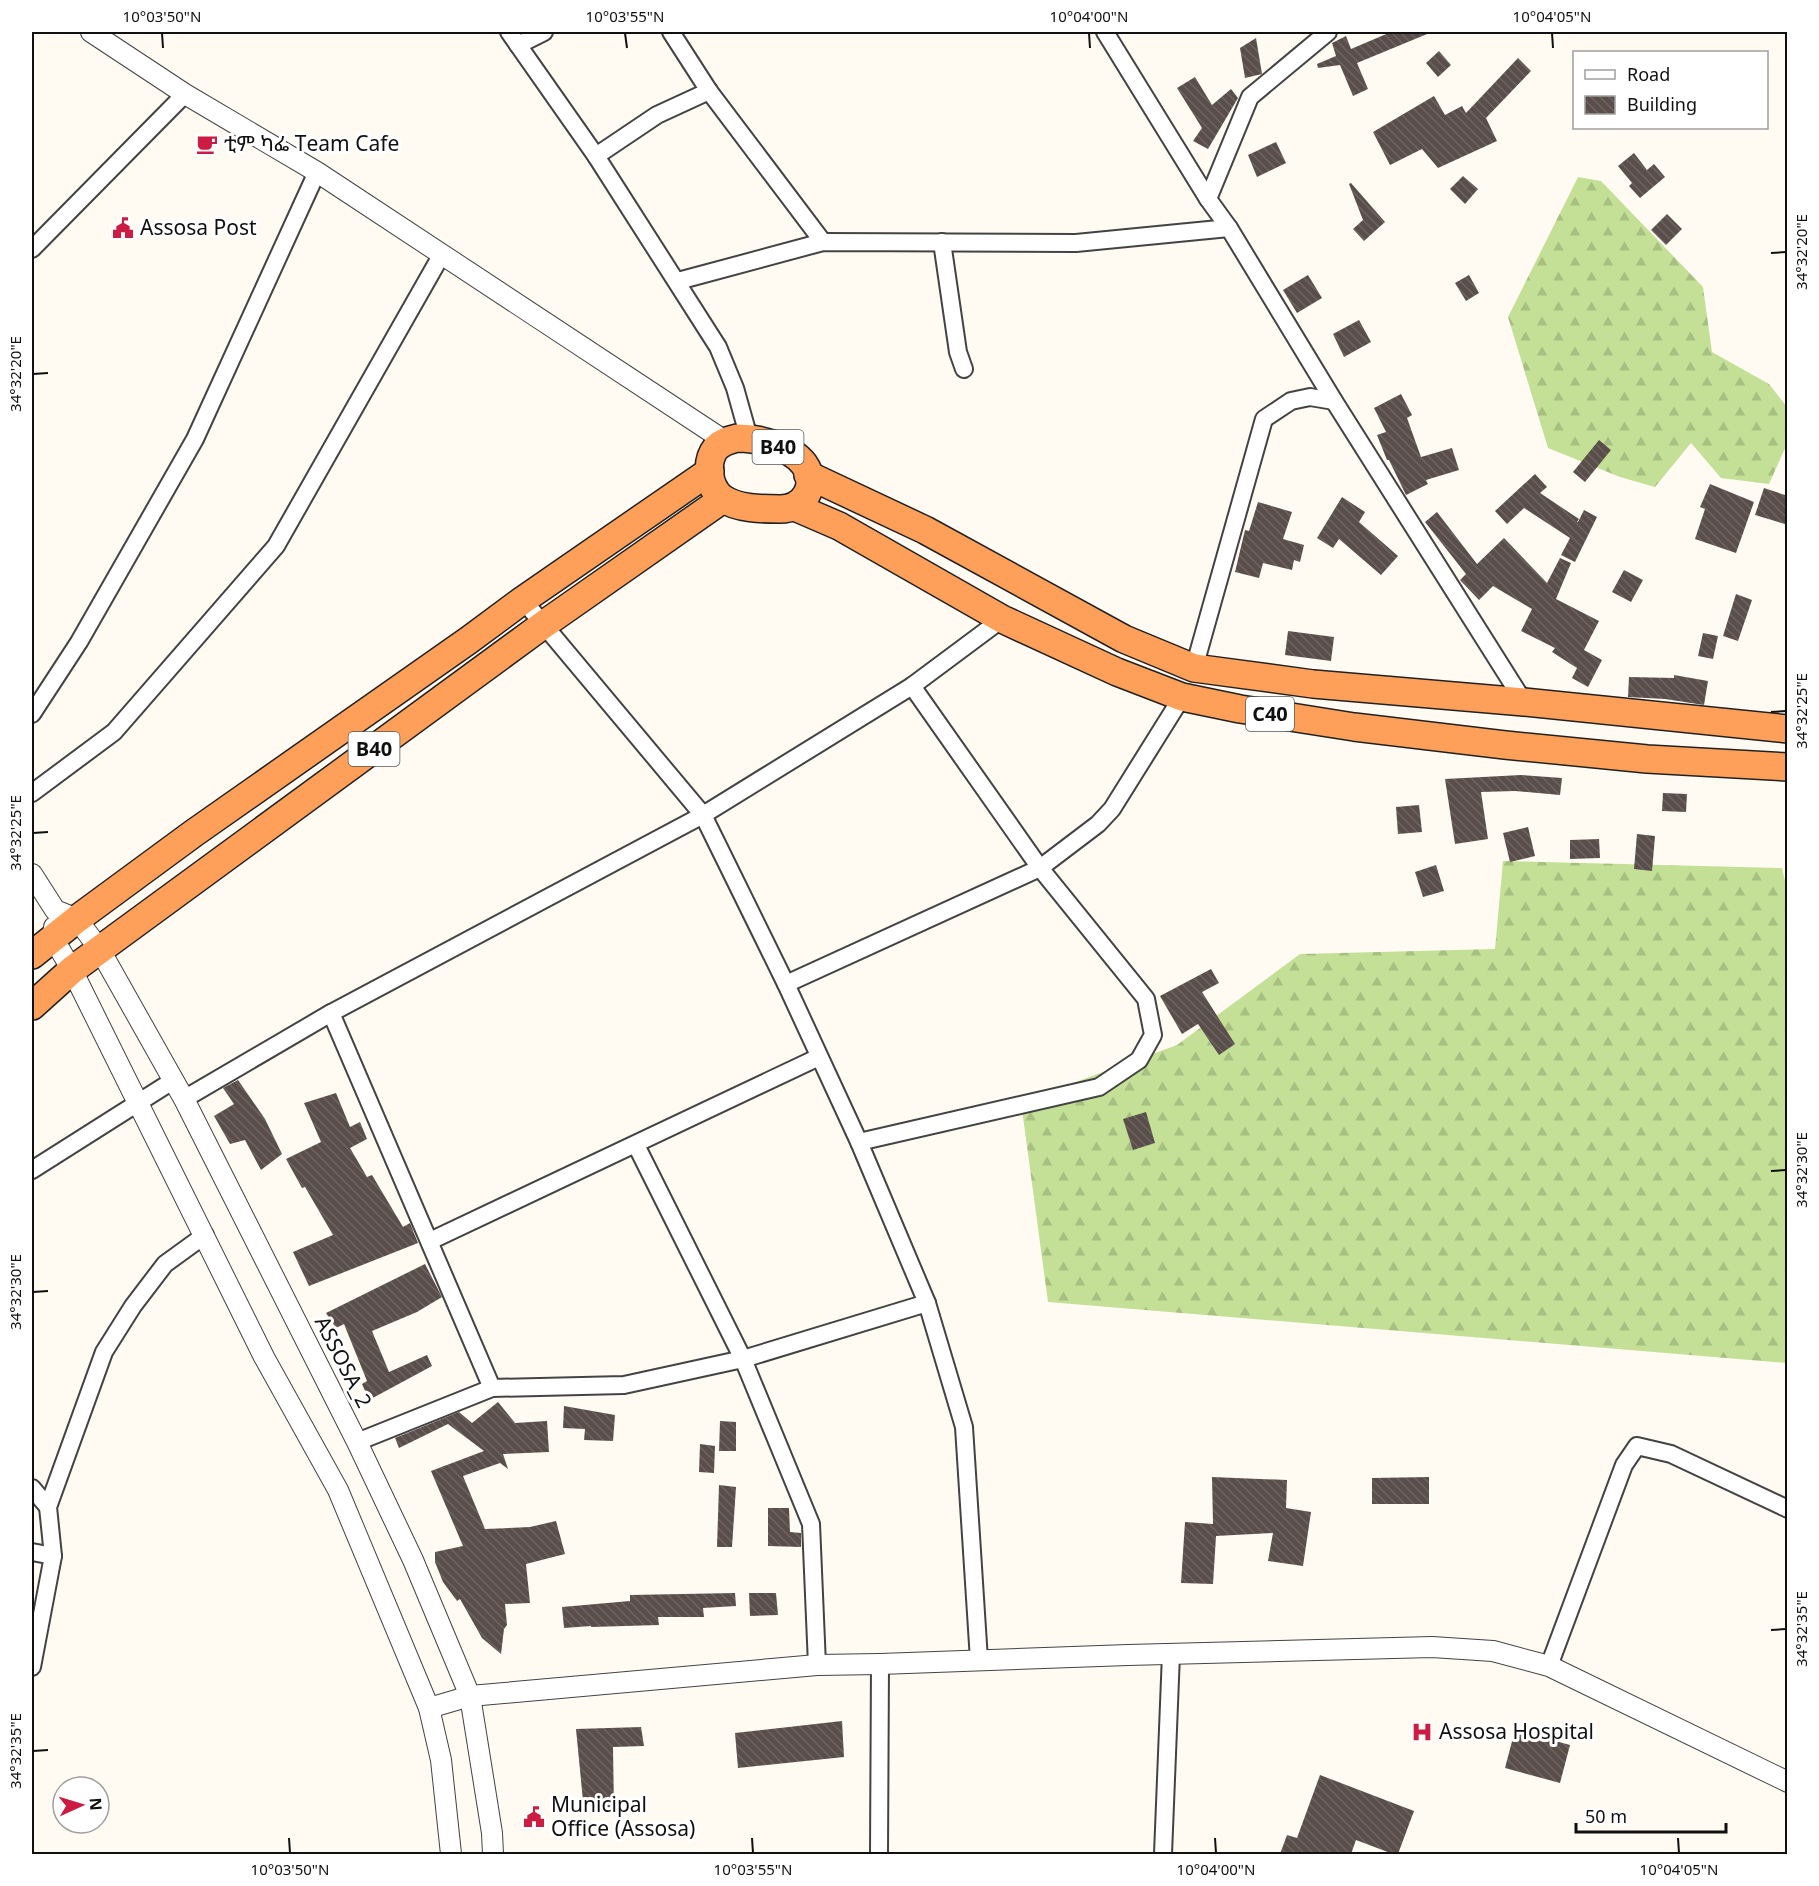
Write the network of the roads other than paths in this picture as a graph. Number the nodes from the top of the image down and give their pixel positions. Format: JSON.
{"nodes":[{"id":1,"x":544,"y":32,"type":"edge"},
{"id":2,"x":671,"y":32,"type":"edge"},
{"id":3,"x":1105,"y":32,"type":"edge"},
{"id":4,"x":1328,"y":32,"type":"edge"},
{"id":5,"x":99,"y":33,"type":"edge"},
{"id":6,"x":514,"y":38,"type":"edge"},
{"id":7,"x":709,"y":91,"type":"junction"},
{"id":8,"x":185,"y":94,"type":"junction"},
{"id":9,"x":596,"y":156,"type":"junction"},
{"id":10,"x":316,"y":172,"type":"junction"},
{"id":11,"x":1208,"y":199,"type":"junction"},
{"id":12,"x":1229,"y":228,"type":"junction"},
{"id":13,"x":823,"y":242,"type":"junction"},
{"id":14,"x":942,"y":242,"type":"junction"},
{"id":15,"x":32,"y":249,"type":"edge"},
{"id":16,"x":442,"y":254,"type":"junction"},
{"id":17,"x":678,"y":281,"type":"junction"},
{"id":18,"x":964,"y":369,"type":"dead end"},
{"id":19,"x":1334,"y":401,"type":"junction"},
{"id":20,"x":737,"y":440,"type":"junction"},
{"id":21,"x":710,"y":471,"type":"junction"},
{"id":22,"x":808,"y":475,"type":"junction"},
{"id":23,"x":723,"y":499,"type":"junction"},
{"id":24,"x":795,"y":507,"type":"junction"},
{"id":25,"x":523,"y":600,"type":"junction"},
{"id":26,"x":1002,"y":619,"type":"junction"},
{"id":27,"x":543,"y":625,"type":"junction"},
{"id":28,"x":1194,"y":668,"type":"junction"},
{"id":29,"x":1313,"y":684,"type":"junction"},
{"id":30,"x":912,"y":686,"type":"junction"},
{"id":31,"x":1182,"y":697,"type":"junction"},
{"id":32,"x":1524,"y":702,"type":"junction"},
{"id":33,"x":32,"y":714,"type":"edge"},
{"id":34,"x":1310,"y":721,"type":"junction"},
{"id":35,"x":1788,"y":729,"type":"edge"},
{"id":36,"x":1788,"y":767,"type":"edge"},
{"id":37,"x":32,"y":794,"type":"edge"},
{"id":38,"x":703,"y":815,"type":"junction"},
{"id":39,"x":1040,"y":868,"type":"junction"},
{"id":40,"x":32,"y":874,"type":"edge"},
{"id":41,"x":66,"y":914,"type":"junction"},
{"id":42,"x":53,"y":938,"type":"junction"},
{"id":43,"x":100,"y":950,"type":"junction"},
{"id":44,"x":32,"y":956,"type":"edge"},
{"id":45,"x":72,"y":970,"type":"junction"},
{"id":46,"x":786,"y":984,"type":"junction"},
{"id":47,"x":32,"y":1006,"type":"edge"},
{"id":48,"x":331,"y":1013,"type":"junction"},
{"id":49,"x":819,"y":1057,"type":"junction"},
{"id":50,"x":174,"y":1080,"type":"junction"},
{"id":51,"x":184,"y":1099,"type":"junction"},
{"id":52,"x":138,"y":1102,"type":"junction"},
{"id":53,"x":860,"y":1142,"type":"junction"},
{"id":54,"x":636,"y":1145,"type":"junction"},
{"id":55,"x":32,"y":1170,"type":"edge"},
{"id":56,"x":205,"y":1235,"type":"junction"},
{"id":57,"x":430,"y":1241,"type":"junction"},
{"id":58,"x":927,"y":1303,"type":"junction"},
{"id":59,"x":743,"y":1359,"type":"junction"},
{"id":60,"x":492,"y":1388,"type":"junction"},
{"id":61,"x":357,"y":1442,"type":"junction"},
{"id":62,"x":32,"y":1488,"type":"edge"},
{"id":63,"x":48,"y":1508,"type":"junction"},
{"id":64,"x":1788,"y":1509,"type":"edge"},
{"id":65,"x":32,"y":1552,"type":"edge"},
{"id":66,"x":53,"y":1556,"type":"junction"},
{"id":67,"x":1171,"y":1654,"type":"junction"},
{"id":68,"x":979,"y":1660,"type":"junction"},
{"id":69,"x":880,"y":1664,"type":"junction"},
{"id":70,"x":817,"y":1665,"type":"junction"},
{"id":71,"x":1549,"y":1666,"type":"junction"},
{"id":72,"x":32,"y":1667,"type":"edge"},
{"id":73,"x":470,"y":1696,"type":"junction"},
{"id":74,"x":429,"y":1708,"type":"junction"},
{"id":75,"x":1788,"y":1782,"type":"edge"},
{"id":76,"x":451,"y":1854,"type":"edge"},
{"id":77,"x":493,"y":1854,"type":"edge"},
{"id":78,"x":879,"y":1854,"type":"edge"},
{"id":79,"x":1163,"y":1854,"type":"edge"}],
"edges":[{"from":1,"to":6,"type":"street"},
{"from":2,"to":7,"type":"street"},
{"from":3,"to":11,"type":"street"},
{"from":4,"to":11,"type":"street"},
{"from":5,"to":8,"type":"street"},
{"from":6,"to":9,"type":"street"},
{"from":7,"to":9,"type":"street"},
{"from":7,"to":13,"type":"street"},
{"from":8,"to":10,"type":"street"},
{"from":8,"to":15,"type":"street"},
{"from":9,"to":17,"type":"street"},
{"from":10,"to":16,"type":"street"},
{"from":10,"to":33,"type":"street"},
{"from":11,"to":12,"type":"street"},
{"from":12,"to":14,"type":"street"},
{"from":12,"to":19,"type":"street"},
{"from":13,"to":14,"type":"street"},
{"from":13,"to":17,"type":"street"},
{"from":14,"to":18,"type":"street"},
{"from":16,"to":20,"type":"street"},
{"from":16,"to":37,"type":"street"},
{"from":17,"to":20,"type":"street"},
{"from":19,"to":28,"type":"street"},
{"from":19,"to":32,"type":"street"},
{"from":20,"to":21,"type":"highway","number":"B40"},
{"from":20,"to":22,"type":"highway","number":"B40"},
{"from":21,"to":23,"type":"highway"},
{"from":21,"to":25,"type":"highway","number":"B40"},
{"from":22,"to":24,"type":"highway","number":"B40"},
{"from":22,"to":28,"type":"highway","number":"C40"},
{"from":23,"to":24,"type":"highway"},
{"from":23,"to":27,"type":"highway","number":"B40"},
{"from":24,"to":26,"type":"highway","number":"C40"},
{"from":25,"to":27,"type":"street"},
{"from":25,"to":41,"type":"highway","number":"B40"},
{"from":26,"to":30,"type":"street"},
{"from":26,"to":31,"type":"highway","number":"C40"},
{"from":27,"to":38,"type":"street"},
{"from":27,"to":43,"type":"highway","number":"B40"},
{"from":28,"to":29,"type":"highway","number":"C40"},
{"from":29,"to":32,"type":"highway","number":"C40"},
{"from":29,"to":34,"type":"highway"},
{"from":30,"to":38,"type":"street"},
{"from":30,"to":39,"type":"street"},
{"from":31,"to":34,"type":"highway","number":"C40"},
{"from":31,"to":39,"type":"street"},
{"from":32,"to":35,"type":"highway","number":"C40"},
{"from":34,"to":36,"type":"highway","number":"C40"},
{"from":38,"to":46,"type":"street"},
{"from":38,"to":48,"type":"street"},
{"from":39,"to":46,"type":"street"},
{"from":39,"to":53,"type":"street"},
{"from":40,"to":41,"type":"street","name":"ASSOSA_2"},
{"from":41,"to":42,"type":"highway","number":"B40"},
{"from":41,"to":43,"type":"street","name":"ASSOSA_2"},
{"from":42,"to":44,"type":"highway","number":"B40"},
{"from":42,"to":45,"type":"street"},
{"from":43,"to":45,"type":"highway","number":"B40"},
{"from":43,"to":50,"type":"street","name":"ASSOSA_2"},
{"from":45,"to":47,"type":"highway","number":"B40"},
{"from":45,"to":52,"type":"street"},
{"from":46,"to":49,"type":"street"},
{"from":48,"to":51,"type":"street"},
{"from":48,"to":57,"type":"street"},
{"from":49,"to":53,"type":"street"},
{"from":49,"to":54,"type":"street"},
{"from":50,"to":51,"type":"street","name":"ASSOSA_2"},
{"from":50,"to":52,"type":"street"},
{"from":51,"to":61,"type":"street","name":"ASSOSA_2"},
{"from":52,"to":55,"type":"street"},
{"from":52,"to":56,"type":"street"},
{"from":53,"to":58,"type":"street"},
{"from":54,"to":57,"type":"street"},
{"from":54,"to":59,"type":"street"},
{"from":56,"to":63,"type":"street"},
{"from":56,"to":74,"type":"street"},
{"from":57,"to":60,"type":"street"},
{"from":58,"to":59,"type":"street"},
{"from":58,"to":68,"type":"street"},
{"from":59,"to":60,"type":"street"},
{"from":59,"to":70,"type":"street"},
{"from":60,"to":61,"type":"street"},
{"from":61,"to":73,"type":"street","name":"ASSOSA_2"},
{"from":62,"to":63,"type":"street"},
{"from":63,"to":66,"type":"street"},
{"from":64,"to":71,"type":"street"},
{"from":65,"to":66,"type":"street"},
{"from":66,"to":72,"type":"street"},
{"from":67,"to":68,"type":"street"},
{"from":67,"to":71,"type":"street"},
{"from":67,"to":79,"type":"street"},
{"from":68,"to":69,"type":"street"},
{"from":69,"to":70,"type":"street"},
{"from":69,"to":78,"type":"street"},
{"from":70,"to":73,"type":"street"},
{"from":71,"to":75,"type":"street"},
{"from":73,"to":74,"type":"street"},
{"from":73,"to":77,"type":"street","name":"ASSOSA_2"},
{"from":74,"to":76,"type":"street"}]}
